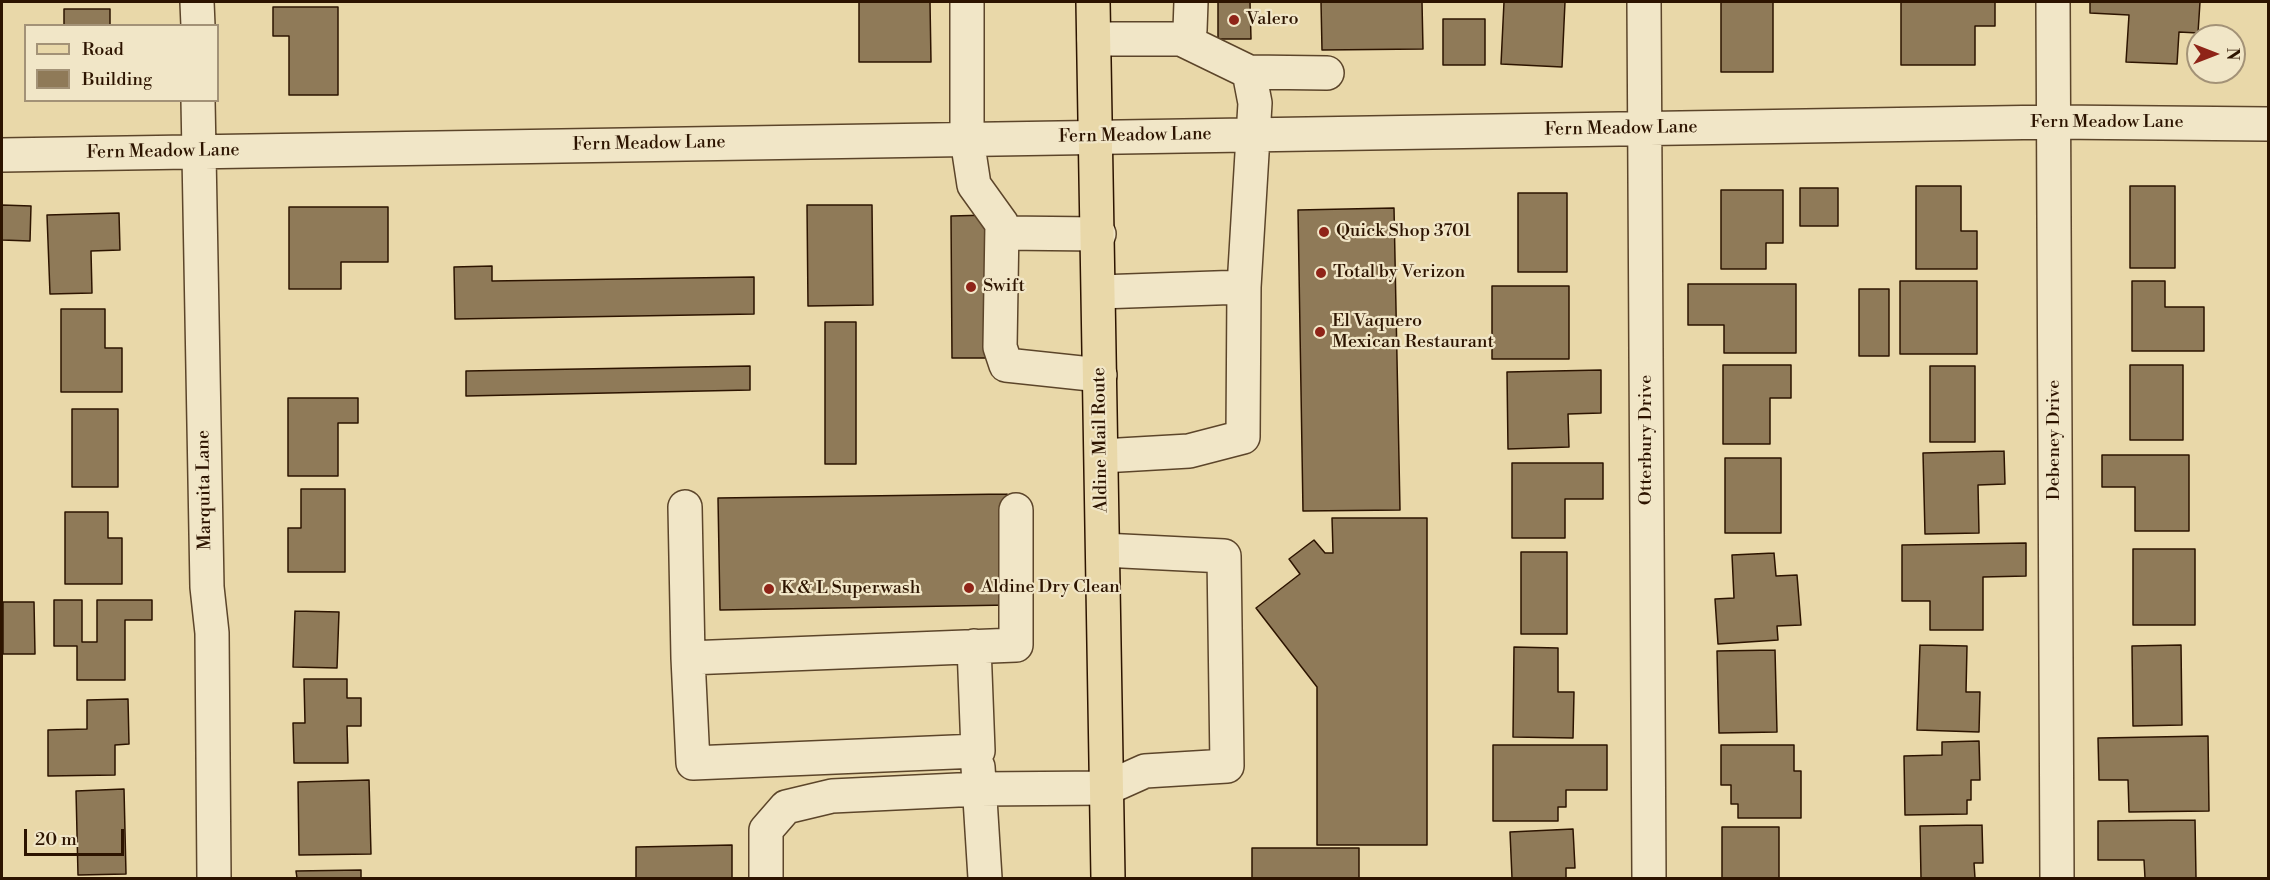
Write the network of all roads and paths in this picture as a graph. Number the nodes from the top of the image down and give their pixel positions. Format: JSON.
{"nodes":[{"id":1,"x":197,"y":2,"type":"edge"},
{"id":2,"x":967,"y":2,"type":"edge"},
{"id":3,"x":1093,"y":2,"type":"edge"},
{"id":4,"x":1191,"y":2,"type":"edge"},
{"id":5,"x":1644,"y":2,"type":"edge"},
{"id":6,"x":2053,"y":2,"type":"edge"},
{"id":7,"x":198,"y":24,"type":"edge"},
{"id":8,"x":1094,"y":39,"type":"junction"},
{"id":9,"x":1181,"y":39,"type":"junction"},
{"id":10,"x":1249,"y":72,"type":"junction"},
{"id":11,"x":1328,"y":73,"type":"dead end"},
{"id":12,"x":198,"y":102,"type":"edge"},
{"id":13,"x":2054,"y":122,"type":"junction"},
{"id":14,"x":2268,"y":124,"type":"edge"},
{"id":15,"x":1646,"y":128,"type":"junction"},
{"id":16,"x":1251,"y":134,"type":"junction"},
{"id":17,"x":1097,"y":137,"type":"junction"},
{"id":18,"x":967,"y":139,"type":"junction"},
{"id":19,"x":199,"y":152,"type":"junction"},
{"id":20,"x":2,"y":155,"type":"edge"},
{"id":21,"x":1002,"y":233,"type":"junction"},
{"id":22,"x":1099,"y":234,"type":"junction"},
{"id":23,"x":1244,"y":287,"type":"junction"},
{"id":24,"x":1099,"y":292,"type":"junction"},
{"id":25,"x":1100,"y":375,"type":"junction"},
{"id":26,"x":1102,"y":456,"type":"junction"},
{"id":27,"x":685,"y":507,"type":"dead end"},
{"id":28,"x":1016,"y":510,"type":"dead end"},
{"id":29,"x":1103,"y":550,"type":"junction"},
{"id":30,"x":974,"y":646,"type":"junction"},
{"id":31,"x":688,"y":658,"type":"junction"},
{"id":32,"x":978,"y":751,"type":"junction"},
{"id":33,"x":1107,"y":788,"type":"junction"},
{"id":34,"x":979,"y":789,"type":"junction"},
{"id":35,"x":214,"y":879,"type":"edge"},
{"id":36,"x":766,"y":879,"type":"edge"},
{"id":37,"x":985,"y":879,"type":"edge"},
{"id":38,"x":1108,"y":879,"type":"edge"},
{"id":39,"x":1648,"y":879,"type":"edge"},
{"id":40,"x":2057,"y":879,"type":"edge"}],
"edges":[{"from":1,"to":7,"type":"street"},
{"from":2,"to":18,"type":"street"},
{"from":3,"to":8,"type":"main road","name":"Aldine Mail Route"},
{"from":4,"to":9,"type":"street"},
{"from":5,"to":15,"type":"street","name":"Otterbury Drive"},
{"from":6,"to":13,"type":"street","name":"Debeney Drive"},
{"from":8,"to":9,"type":"street"},
{"from":8,"to":17,"type":"main road","name":"Aldine Mail Route"},
{"from":9,"to":10,"type":"street"},
{"from":10,"to":11,"type":"street"},
{"from":10,"to":16,"type":"street"},
{"from":12,"to":19,"type":"street","name":"Marquita Lane"},
{"from":13,"to":14,"type":"street","name":"Fern Meadow Lane"},
{"from":13,"to":15,"type":"street","name":"Fern Meadow Lane"},
{"from":13,"to":40,"type":"street","name":"Debeney Drive"},
{"from":15,"to":16,"type":"street","name":"Fern Meadow Lane"},
{"from":15,"to":39,"type":"street","name":"Otterbury Drive"},
{"from":16,"to":17,"type":"street","name":"Fern Meadow Lane"},
{"from":16,"to":23,"type":"street"},
{"from":17,"to":18,"type":"street","name":"Fern Meadow Lane"},
{"from":17,"to":22,"type":"main road","name":"Aldine Mail Route"},
{"from":18,"to":19,"type":"street","name":"Fern Meadow Lane"},
{"from":18,"to":21,"type":"street"},
{"from":19,"to":20,"type":"street","name":"Fern Meadow Lane"},
{"from":19,"to":35,"type":"street","name":"Marquita Lane"},
{"from":21,"to":22,"type":"street"},
{"from":21,"to":25,"type":"street"},
{"from":22,"to":24,"type":"main road","name":"Aldine Mail Route"},
{"from":23,"to":24,"type":"street"},
{"from":23,"to":26,"type":"street"},
{"from":24,"to":25,"type":"main road","name":"Aldine Mail Route"},
{"from":25,"to":26,"type":"main road","name":"Aldine Mail Route"},
{"from":26,"to":29,"type":"main road","name":"Aldine Mail Route"},
{"from":27,"to":31,"type":"street"},
{"from":28,"to":30,"type":"street"},
{"from":29,"to":33,"type":"main road","name":"Aldine Mail Route"},
{"from":29,"to":33,"type":"street"},
{"from":30,"to":31,"type":"street"},
{"from":30,"to":32,"type":"street"},
{"from":31,"to":32,"type":"street"},
{"from":32,"to":34,"type":"street"},
{"from":33,"to":34,"type":"street"},
{"from":33,"to":38,"type":"main road","name":"Aldine Mail Route"},
{"from":34,"to":36,"type":"street"},
{"from":34,"to":37,"type":"street"}]}
